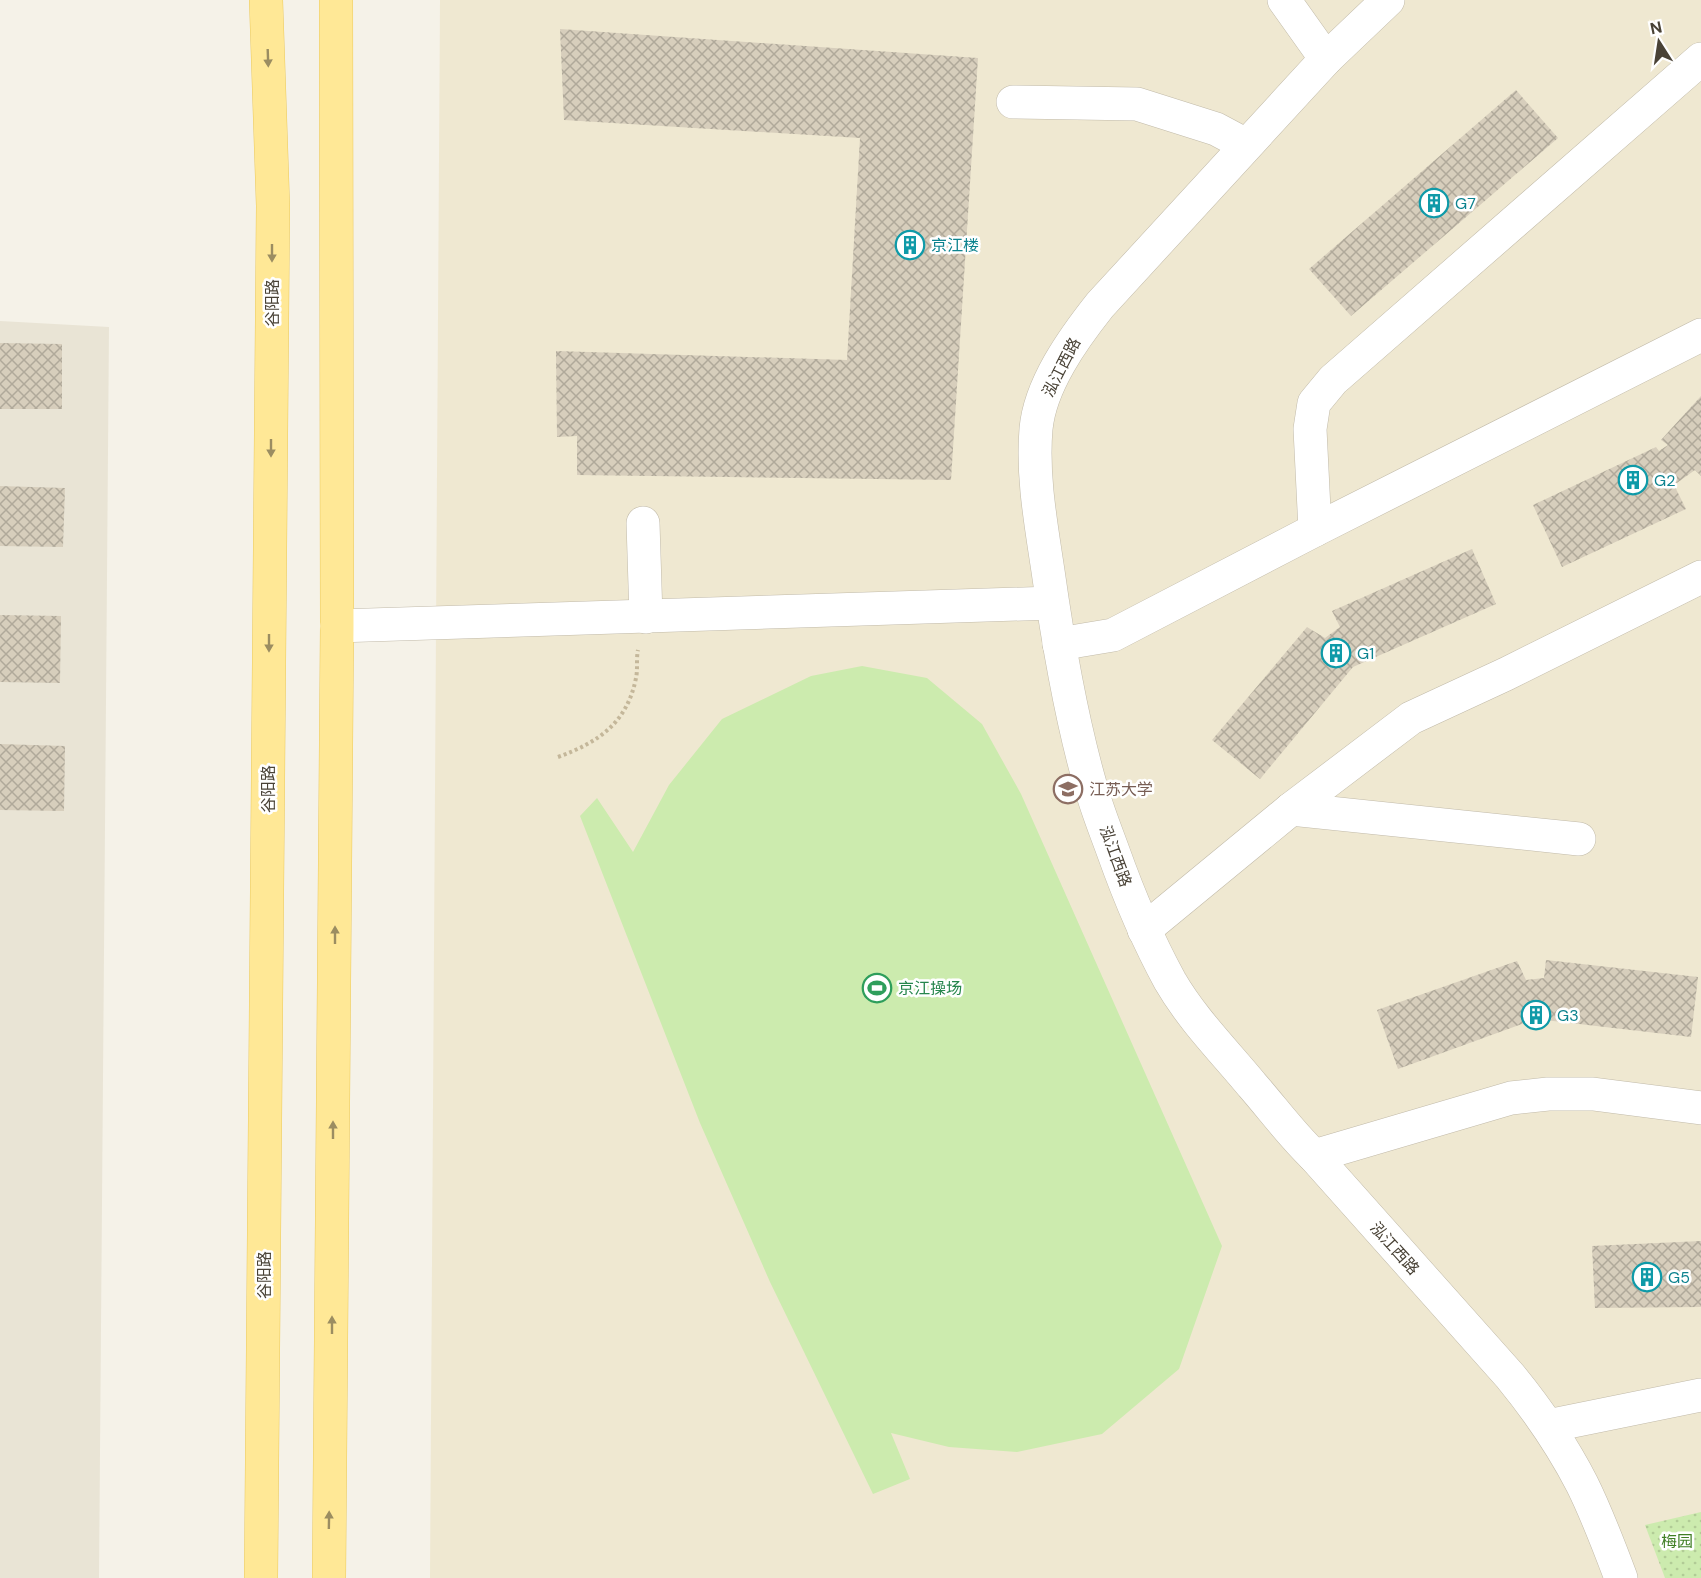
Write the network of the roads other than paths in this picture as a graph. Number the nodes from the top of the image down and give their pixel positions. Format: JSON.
{"nodes":[{"id":1,"x":266,"y":0,"type":"edge"},
{"id":2,"x":336,"y":0,"type":"edge"},
{"id":3,"x":1284,"y":0,"type":"edge"},
{"id":4,"x":1388,"y":0,"type":"edge"},
{"id":5,"x":1326,"y":59,"type":"junction"},
{"id":6,"x":1701,"y":59,"type":"edge"},
{"id":7,"x":1013,"y":102,"type":"dead end"},
{"id":8,"x":1246,"y":145,"type":"junction"},
{"id":9,"x":1701,"y":335,"type":"edge"},
{"id":10,"x":643,"y":523,"type":"dead end"},
{"id":11,"x":1315,"y":530,"type":"junction"},
{"id":12,"x":1701,"y":577,"type":"edge"},
{"id":13,"x":1052,"y":603,"type":"junction"},
{"id":14,"x":646,"y":617,"type":"junction"},
{"id":15,"x":337,"y":626,"type":"junction"},
{"id":16,"x":1059,"y":644,"type":"junction"},
{"id":17,"x":1291,"y":809,"type":"junction"},
{"id":18,"x":1578,"y":839,"type":"dead end"},
{"id":19,"x":1144,"y":930,"type":"junction"},
{"id":20,"x":1701,"y":1107,"type":"edge"},
{"id":21,"x":1314,"y":1156,"type":"junction"},
{"id":22,"x":1701,"y":1395,"type":"edge"},
{"id":23,"x":1548,"y":1426,"type":"junction"},
{"id":24,"x":261,"y":1578,"type":"edge"},
{"id":25,"x":328,"y":1578,"type":"edge"},
{"id":26,"x":1621,"y":1578,"type":"edge"}],
"edges":[{"from":1,"to":24,"type":"main road","name":"谷阳路","one_way":true},
{"from":2,"to":15,"type":"main road"},
{"from":3,"to":5,"type":"lane"},
{"from":4,"to":5,"type":"lane","name":"泓江西路"},
{"from":5,"to":8,"type":"lane","name":"泓江西路"},
{"from":6,"to":11,"type":"lane"},
{"from":7,"to":8,"type":"lane"},
{"from":8,"to":13,"type":"lane","name":"泓江西路"},
{"from":9,"to":11,"type":"lane"},
{"from":10,"to":14,"type":"lane"},
{"from":11,"to":16,"type":"lane"},
{"from":12,"to":17,"type":"lane"},
{"from":13,"to":14,"type":"lane"},
{"from":13,"to":16,"type":"lane","name":"泓江西路"},
{"from":14,"to":15,"type":"lane"},
{"from":25,"to":15,"type":"main road","one_way":true},
{"from":16,"to":19,"type":"lane","name":"泓江西路"},
{"from":17,"to":18,"type":"lane"},
{"from":17,"to":19,"type":"lane"},
{"from":19,"to":21,"type":"lane","name":"泓江西路"},
{"from":20,"to":21,"type":"lane"},
{"from":21,"to":23,"type":"lane","name":"泓江西路"},
{"from":22,"to":23,"type":"lane"},
{"from":23,"to":26,"type":"lane","name":"泓江西路"}]}
